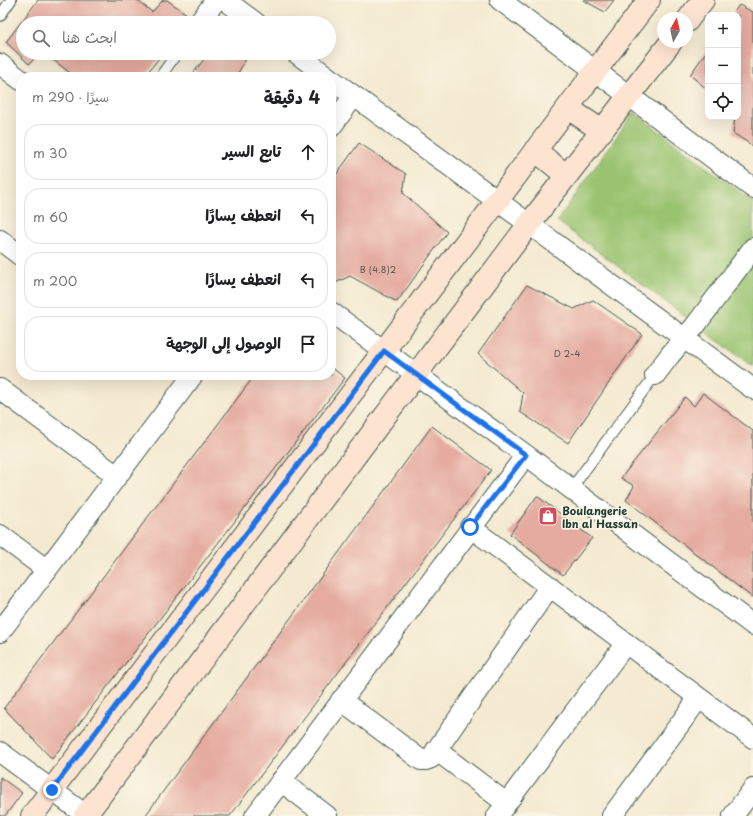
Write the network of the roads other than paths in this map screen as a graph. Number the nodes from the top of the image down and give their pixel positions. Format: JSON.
{"nodes":[{"id":1,"x":11,"y":0,"type":"edge"},
{"id":2,"x":216,"y":0,"type":"edge"},
{"id":3,"x":225,"y":0,"type":"edge"},
{"id":4,"x":500,"y":0,"type":"edge"},
{"id":5,"x":649,"y":0,"type":"edge"},
{"id":6,"x":703,"y":0,"type":"edge"},
{"id":7,"x":693,"y":13,"type":"edge"},
{"id":8,"x":0,"y":16,"type":"edge"},
{"id":9,"x":204,"y":16,"type":"edge"},
{"id":10,"x":247,"y":16,"type":"edge"},
{"id":11,"x":666,"y":48,"type":"edge"},
{"id":12,"x":173,"y":60,"type":"edge"},
{"id":13,"x":305,"y":60,"type":"edge"},
{"id":14,"x":0,"y":64,"type":"edge"},
{"id":15,"x":596,"y":71,"type":"junction"},
{"id":16,"x":164,"y":72,"type":"edge"},
{"id":17,"x":321,"y":72,"type":"edge"},
{"id":18,"x":16,"y":76,"type":"edge"},
{"id":19,"x":336,"y":83,"type":"edge"},
{"id":20,"x":354,"y":96,"type":"junction"},
{"id":21,"x":629,"y":96,"type":"junction"},
{"id":22,"x":568,"y":108,"type":"junction"},
{"id":23,"x":336,"y":120,"type":"edge"},
{"id":24,"x":602,"y":131,"type":"junction"},
{"id":25,"x":535,"y":150,"type":"junction"},
{"id":26,"x":567,"y":176,"type":"junction"},
{"id":27,"x":753,"y":188,"type":"edge"},
{"id":28,"x":497,"y":200,"type":"junction"},
{"id":29,"x":529,"y":224,"type":"junction"},
{"id":30,"x":0,"y":240,"type":"edge"},
{"id":31,"x":753,"y":248,"type":"edge"},
{"id":32,"x":16,"y":252,"type":"edge"},
{"id":33,"x":336,"y":316,"type":"edge"},
{"id":34,"x":684,"y":338,"type":"junction"},
{"id":35,"x":384,"y":351,"type":"junction"},
{"id":36,"x":415,"y":374,"type":"junction"},
{"id":37,"x":655,"y":375,"type":"joint"},
{"id":38,"x":185,"y":380,"type":"edge"},
{"id":39,"x":0,"y":389,"type":"edge"},
{"id":40,"x":753,"y":389,"type":"edge"},
{"id":41,"x":526,"y":455,"type":"junction"},
{"id":42,"x":117,"y":476,"type":"junction"},
{"id":43,"x":571,"y":488,"type":"junction"},
{"id":44,"x":470,"y":527,"type":"junction"},
{"id":45,"x":0,"y":535,"type":"edge"},
{"id":46,"x":47,"y":570,"type":"junction"},
{"id":47,"x":550,"y":586,"type":"junction"},
{"id":48,"x":753,"y":625,"type":"edge"},
{"id":49,"x":0,"y":632,"type":"edge"},
{"id":50,"x":626,"y":643,"type":"junction"},
{"id":51,"x":699,"y":698,"type":"junction"},
{"id":52,"x":341,"y":700,"type":"junction"},
{"id":53,"x":753,"y":738,"type":"edge"},
{"id":54,"x":436,"y":750,"type":"junction"},
{"id":55,"x":0,"y":752,"type":"edge"},
{"id":56,"x":281,"y":781,"type":"junction"},
{"id":57,"x":753,"y":789,"type":"edge"},
{"id":58,"x":52,"y":790,"type":"junction"},
{"id":59,"x":501,"y":810,"type":"edge"},
{"id":60,"x":32,"y":816,"type":"edge"},
{"id":61,"x":86,"y":816,"type":"edge"},
{"id":62,"x":255,"y":816,"type":"edge"},
{"id":63,"x":327,"y":816,"type":"edge"},
{"id":64,"x":612,"y":816,"type":"edge"},
{"id":65,"x":733,"y":816,"type":"edge"}],
"edges":[{"from":1,"to":8,"type":"lane"},
{"from":2,"to":9,"type":"street"},
{"from":3,"to":10,"type":"street"},
{"from":4,"to":15,"type":"street"},
{"from":5,"to":15,"type":"street"},
{"from":6,"to":7,"type":"street"},
{"from":11,"to":21,"type":"street"},
{"from":12,"to":16,"type":"lane"},
{"from":13,"to":17,"type":"street"},
{"from":14,"to":18,"type":"street"},
{"from":15,"to":21,"type":"street"},
{"from":15,"to":22,"type":"street"},
{"from":19,"to":20,"type":"street"},
{"from":20,"to":23,"type":"street"},
{"from":20,"to":28,"type":"street"},
{"from":21,"to":24,"type":"street"},
{"from":21,"to":27,"type":"street"},
{"from":22,"to":24,"type":"street"},
{"from":22,"to":25,"type":"street"},
{"from":24,"to":26,"type":"street"},
{"from":25,"to":26,"type":"street"},
{"from":25,"to":28,"type":"street"},
{"from":26,"to":29,"type":"street"},
{"from":28,"to":29,"type":"street"},
{"from":28,"to":35,"type":"street"},
{"from":29,"to":34,"type":"street"},
{"from":29,"to":36,"type":"street"},
{"from":30,"to":32,"type":"street"},
{"from":31,"to":34,"type":"street"},
{"from":33,"to":35,"type":"street"},
{"from":34,"to":37,"type":"street"},
{"from":34,"to":40,"type":"street"},
{"from":35,"to":36,"type":"street"},
{"from":35,"to":58,"type":"street"},
{"from":36,"to":41,"type":"street"},
{"from":36,"to":61,"type":"street"},
{"from":37,"to":43,"type":"lane"},
{"from":38,"to":42,"type":"street"},
{"from":39,"to":42,"type":"street"},
{"from":41,"to":43,"type":"street"},
{"from":41,"to":44,"type":"street"},
{"from":42,"to":46,"type":"street"},
{"from":43,"to":48,"type":"street"},
{"from":44,"to":47,"type":"street"},
{"from":44,"to":52,"type":"street"},
{"from":45,"to":46,"type":"street"},
{"from":46,"to":49,"type":"street"},
{"from":47,"to":50,"type":"street"},
{"from":47,"to":54,"type":"street"},
{"from":50,"to":51,"type":"street"},
{"from":50,"to":59,"type":"street"},
{"from":51,"to":53,"type":"street"},
{"from":51,"to":64,"type":"street"},
{"from":52,"to":54,"type":"street"},
{"from":52,"to":56,"type":"street"},
{"from":54,"to":59,"type":"street"},
{"from":55,"to":58,"type":"street"},
{"from":56,"to":62,"type":"street"},
{"from":56,"to":63,"type":"street"},
{"from":57,"to":65,"type":"street"},
{"from":58,"to":60,"type":"street"},
{"from":58,"to":61,"type":"street"}]}
